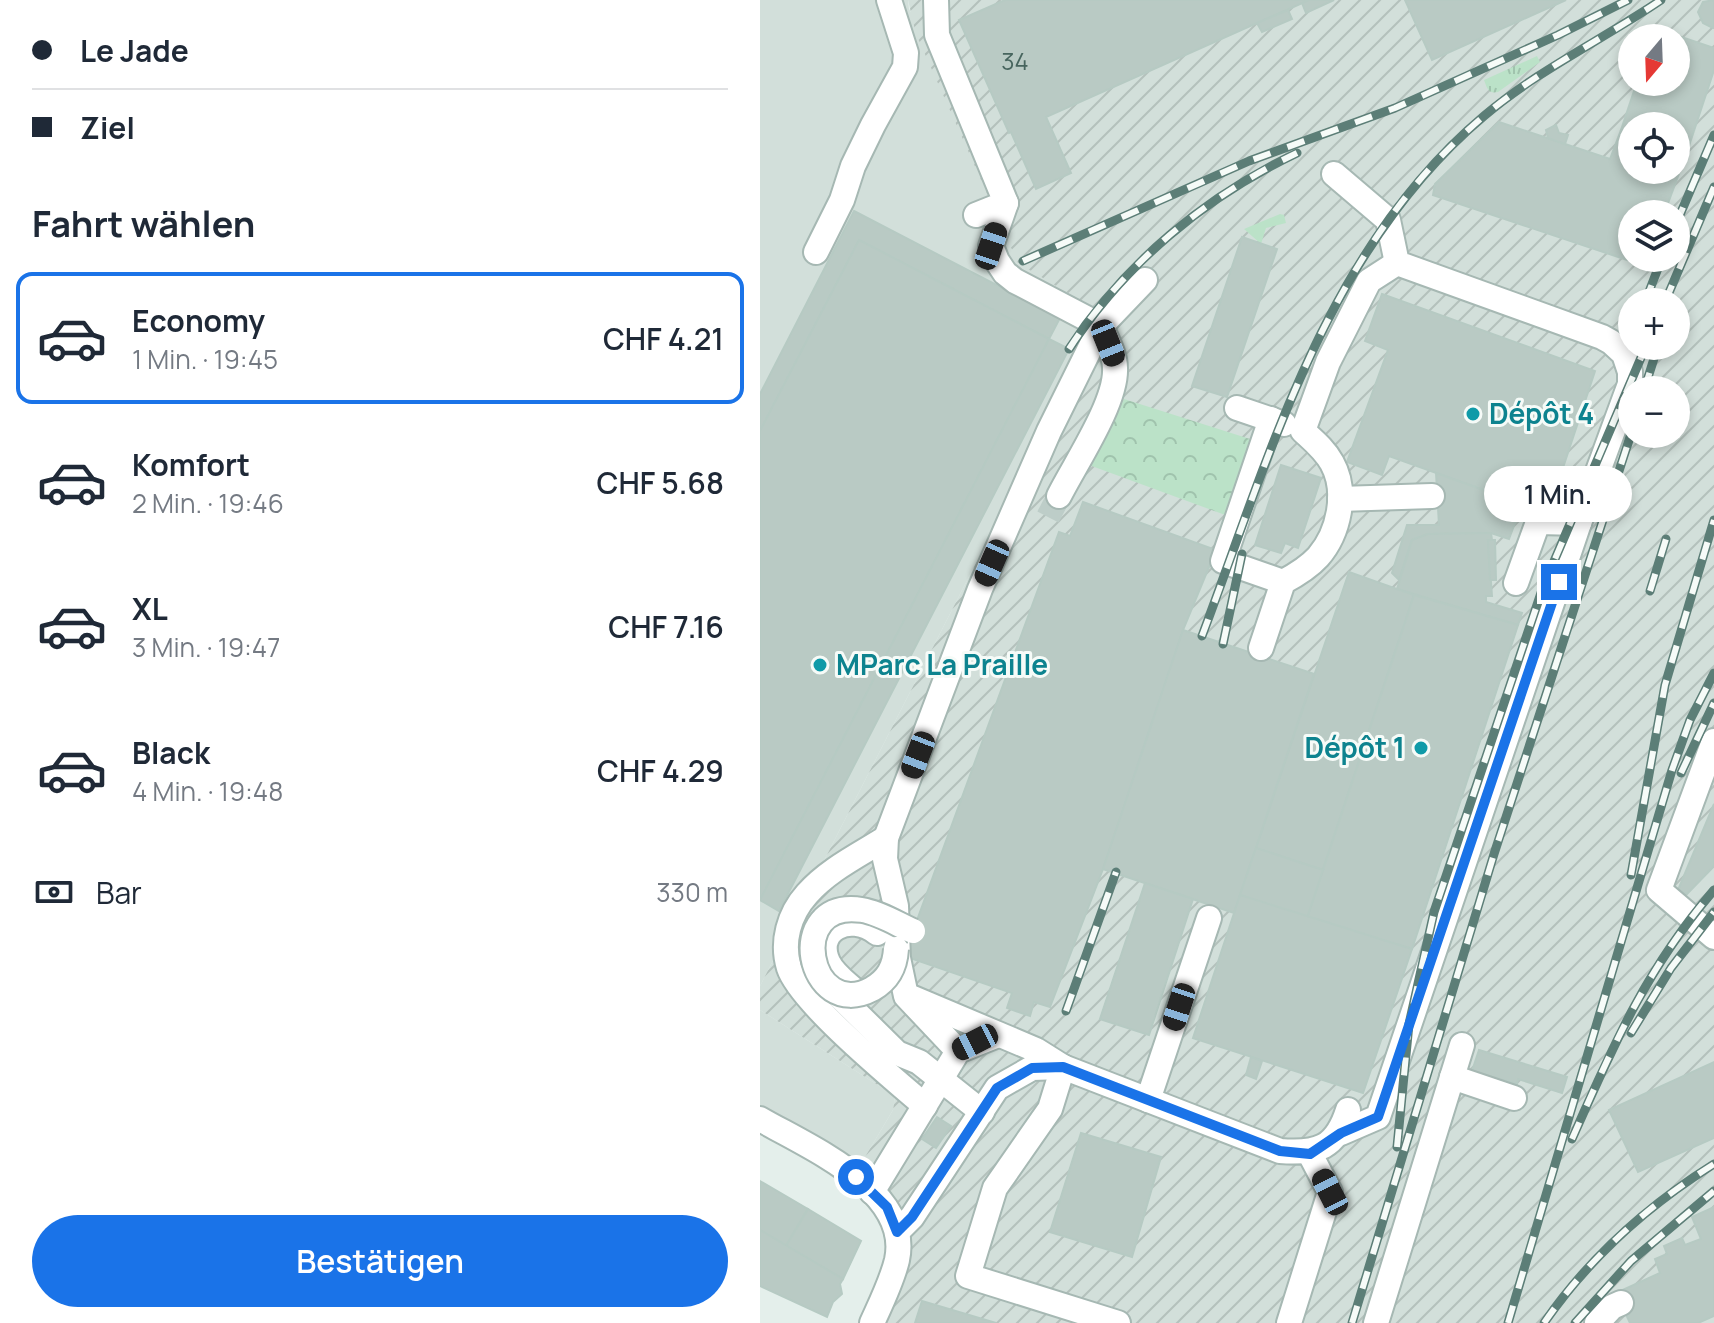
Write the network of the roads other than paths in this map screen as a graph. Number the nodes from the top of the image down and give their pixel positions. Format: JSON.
{"nodes":[{"id":1,"x":889,"y":0,"type":"edge"},
{"id":2,"x":936,"y":0,"type":"edge"},
{"id":3,"x":1334,"y":174,"type":"dead end"},
{"id":4,"x":1006,"y":203,"type":"junction"},
{"id":5,"x":976,"y":215,"type":"dead end"},
{"id":6,"x":816,"y":252,"type":"dead end"},
{"id":7,"x":1397,"y":263,"type":"junction"},
{"id":8,"x":1145,"y":280,"type":"dead end"},
{"id":9,"x":1101,"y":326,"type":"junction"},
{"id":10,"x":1237,"y":408,"type":"dead end"},
{"id":11,"x":1271,"y":419,"type":"junction"},
{"id":12,"x":1303,"y":431,"type":"junction"},
{"id":13,"x":1059,"y":496,"type":"tunnel mouth"},
{"id":14,"x":1432,"y":496,"type":"dead end"},
{"id":15,"x":1340,"y":499,"type":"junction"},
{"id":16,"x":1579,"y":523,"type":"junction"},
{"id":17,"x":1283,"y":582,"type":"junction"},
{"id":18,"x":1516,"y":583,"type":"dead end"},
{"id":19,"x":1261,"y":648,"type":"dead end"},
{"id":20,"x":1714,"y":741,"type":"edge"},
{"id":21,"x":886,"y":838,"type":"junction"},
{"id":22,"x":1209,"y":918,"type":"dead end"},
{"id":23,"x":1714,"y":937,"type":"edge"},
{"id":24,"x":911,"y":939,"type":"dead end"},
{"id":25,"x":906,"y":996,"type":"junction"},
{"id":26,"x":998,"y":1035,"type":"junction"},
{"id":27,"x":1462,"y":1045,"type":"dead end"},
{"id":28,"x":958,"y":1051,"type":"junction"},
{"id":29,"x":1063,"y":1067,"type":"junction"},
{"id":30,"x":1452,"y":1077,"type":"junction"},
{"id":31,"x":939,"y":1080,"type":"junction"},
{"id":32,"x":1514,"y":1098,"type":"dead end"},
{"id":33,"x":1148,"y":1100,"type":"junction"},
{"id":34,"x":925,"y":1106,"type":"junction"},
{"id":35,"x":982,"y":1112,"type":"junction"},
{"id":36,"x":760,"y":1119,"type":"edge"},
{"id":37,"x":1310,"y":1154,"type":"junction"},
{"id":38,"x":872,"y":1192,"type":"junction"},
{"id":39,"x":897,"y":1232,"type":"junction"},
{"id":40,"x":1621,"y":1303,"type":"dead end"},
{"id":41,"x":872,"y":1323,"type":"edge"},
{"id":42,"x":1118,"y":1323,"type":"edge"},
{"id":43,"x":1289,"y":1323,"type":"edge"},
{"id":44,"x":1376,"y":1323,"type":"edge"},
{"id":45,"x":1597,"y":1323,"type":"edge"}],
"edges":[{"from":1,"to":6,"type":"street"},
{"from":2,"to":4,"type":"street"},
{"from":3,"to":7,"type":"street"},
{"from":4,"to":5,"type":"street"},
{"from":4,"to":9,"type":"street"},
{"from":7,"to":12,"type":"street"},
{"from":7,"to":16,"type":"street"},
{"from":8,"to":9,"type":"street"},
{"from":9,"to":13,"type":"street"},
{"from":9,"to":21,"type":"street"},
{"from":10,"to":11,"type":"street"},
{"from":11,"to":12,"type":"street"},
{"from":11,"to":17,"type":"street"},
{"from":12,"to":15,"type":"street"},
{"from":14,"to":15,"type":"street"},
{"from":15,"to":17,"type":"street"},
{"from":16,"to":18,"type":"street"},
{"from":16,"to":37,"type":"street"},
{"from":17,"to":19,"type":"street"},
{"from":20,"to":23,"type":"street"},
{"from":21,"to":25,"type":"street"},
{"from":21,"to":34,"type":"street"},
{"from":22,"to":33,"type":"street"},
{"from":24,"to":31,"type":"street","bridge":true},
{"from":25,"to":26,"type":"street"},
{"from":25,"to":28,"type":"street"},
{"from":26,"to":28,"type":"street"},
{"from":26,"to":29,"type":"street"},
{"from":27,"to":30,"type":"street"},
{"from":28,"to":31,"type":"street"},
{"from":29,"to":33,"type":"street"},
{"from":29,"to":35,"type":"street"},
{"from":29,"to":42,"type":"street"},
{"from":30,"to":32,"type":"street"},
{"from":30,"to":44,"type":"street"},
{"from":31,"to":34,"type":"street"},
{"from":31,"to":35,"type":"street"},
{"from":33,"to":37,"type":"street"},
{"from":34,"to":38,"type":"street"},
{"from":35,"to":39,"type":"street"},
{"from":36,"to":38,"type":"street"},
{"from":37,"to":43,"type":"street"},
{"from":38,"to":39,"type":"street"},
{"from":39,"to":41,"type":"street"},
{"from":40,"to":45,"type":"street"}]}
